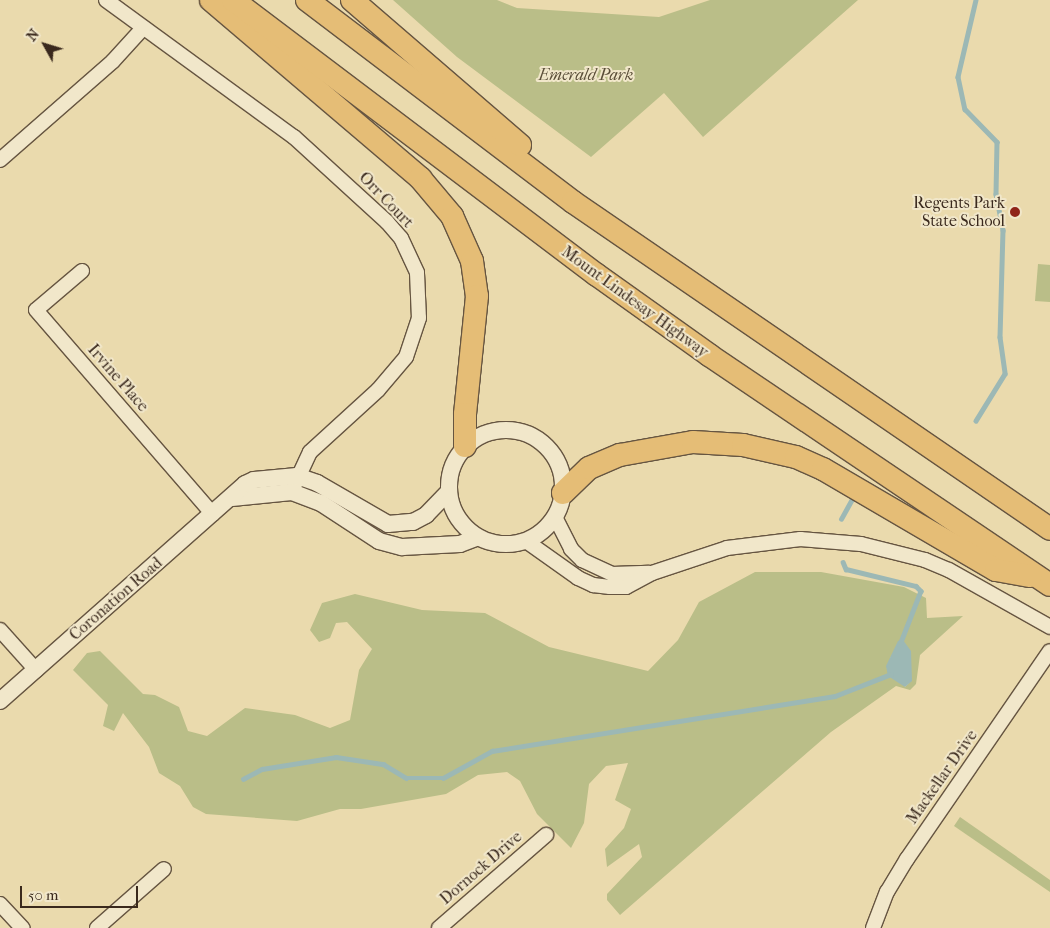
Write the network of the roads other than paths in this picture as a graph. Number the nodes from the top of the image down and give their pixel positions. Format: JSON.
{"nodes":[{"id":1,"x":106,"y":0,"type":"edge"},
{"id":2,"x":210,"y":0,"type":"edge"},
{"id":3,"x":233,"y":0,"type":"edge"},
{"id":4,"x":307,"y":0,"type":"edge"},
{"id":5,"x":352,"y":0,"type":"edge"},
{"id":6,"x":143,"y":28,"type":"junction"},
{"id":7,"x":0,"y":160,"type":"edge"},
{"id":8,"x":573,"y":202,"type":"junction"},
{"id":9,"x":82,"y":271,"type":"dead end"},
{"id":10,"x":465,"y":446,"type":"junction"},
{"id":11,"x":294,"y":484,"type":"junction"},
{"id":12,"x":448,"y":492,"type":"junction"},
{"id":13,"x":563,"y":493,"type":"junction"},
{"id":14,"x":213,"y":514,"type":"junction"},
{"id":15,"x":554,"y":517,"type":"junction"},
{"id":16,"x":1050,"y":529,"type":"edge"},
{"id":17,"x":478,"y":537,"type":"junction"},
{"id":18,"x":526,"y":541,"type":"junction"},
{"id":19,"x":652,"y":573,"type":"junction"},
{"id":20,"x":1044,"y":581,"type":"edge"},
{"id":21,"x":1050,"y":627,"type":"edge"},
{"id":22,"x":0,"y":630,"type":"edge"},
{"id":23,"x":1050,"y":651,"type":"edge"},
{"id":24,"x":36,"y":670,"type":"junction"},
{"id":25,"x":0,"y":702,"type":"edge"},
{"id":26,"x":546,"y":835,"type":"dead end"},
{"id":27,"x":164,"y":869,"type":"dead end"},
{"id":28,"x":0,"y":904,"type":"edge"},
{"id":29,"x":22,"y":928,"type":"edge"},
{"id":30,"x":97,"y":928,"type":"edge"},
{"id":31,"x":439,"y":928,"type":"edge"},
{"id":32,"x":873,"y":928,"type":"edge"}],
"edges":[{"from":1,"to":6,"type":"street","name":"Orr Court"},
{"from":2,"to":10,"type":"highway"},
{"from":3,"to":20,"type":"highway","name":"Mount Lindesay Highway"},
{"from":4,"to":8,"type":"highway"},
{"from":5,"to":8,"type":"highway"},
{"from":6,"to":7,"type":"street"},
{"from":6,"to":11,"type":"street","name":"Orr Court"},
{"from":8,"to":16,"type":"highway"},
{"from":9,"to":14,"type":"street","name":"Irvine Place"},
{"from":10,"to":12,"type":"street"},
{"from":10,"to":13,"type":"street"},
{"from":11,"to":12,"type":"street","name":"Coronation Road"},
{"from":11,"to":14,"type":"street","name":"Coronation Road"},
{"from":11,"to":17,"type":"street","name":"Coronation Road"},
{"from":12,"to":17,"type":"street"},
{"from":13,"to":15,"type":"street"},
{"from":13,"to":20,"type":"highway"},
{"from":14,"to":24,"type":"street","name":"Coronation Road"},
{"from":15,"to":18,"type":"street"},
{"from":15,"to":19,"type":"street"},
{"from":17,"to":18,"type":"street"},
{"from":18,"to":19,"type":"street"},
{"from":19,"to":21,"type":"street"},
{"from":22,"to":24,"type":"street"},
{"from":23,"to":32,"type":"street","name":"Mackellar Drive"},
{"from":24,"to":25,"type":"street","name":"Coronation Road"},
{"from":26,"to":31,"type":"street","name":"Dornock Drive"},
{"from":27,"to":30,"type":"street"},
{"from":28,"to":29,"type":"street"}]}
